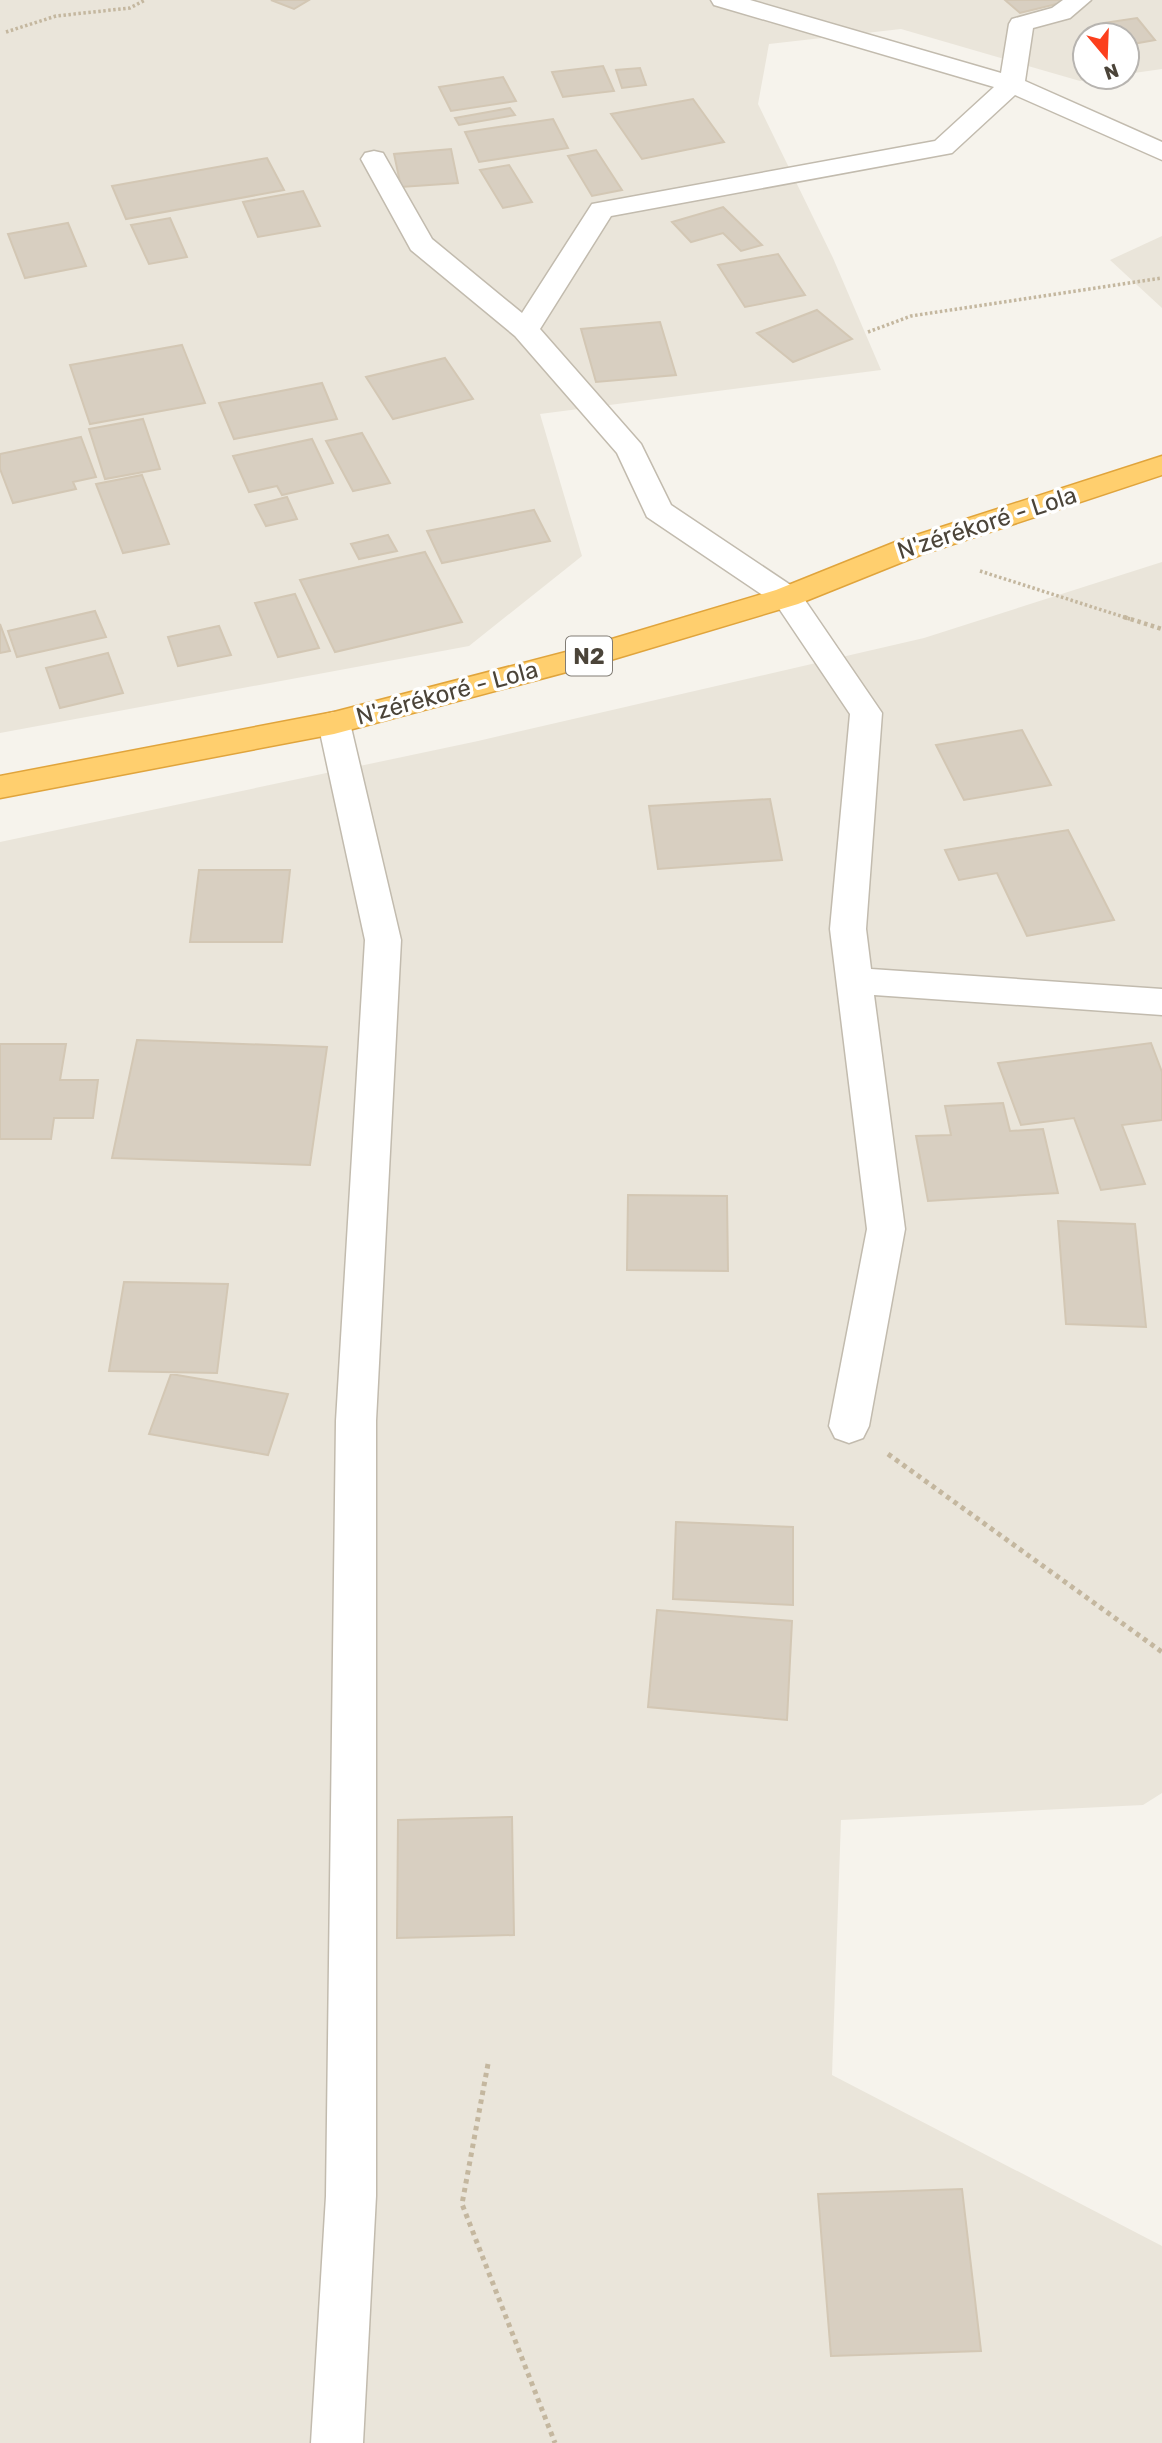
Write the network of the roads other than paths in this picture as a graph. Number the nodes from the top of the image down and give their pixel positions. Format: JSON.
{"nodes":[{"id":1,"x":723,"y":0,"type":"edge"},
{"id":2,"x":1079,"y":0,"type":"edge"},
{"id":3,"x":1012,"y":85,"type":"junction"},
{"id":4,"x":1162,"y":152,"type":"edge"},
{"id":5,"x":374,"y":159,"type":"dead end"},
{"id":6,"x":525,"y":330,"type":"junction"},
{"id":7,"x":1162,"y":465,"type":"edge"},
{"id":8,"x":788,"y":597,"type":"junction"},
{"id":9,"x":334,"y":723,"type":"junction"},
{"id":10,"x":0,"y":787,"type":"edge"},
{"id":11,"x":855,"y":981,"type":"junction"},
{"id":12,"x":1162,"y":1002,"type":"edge"},
{"id":13,"x":849,"y":1426,"type":"road end"},
{"id":14,"x":337,"y":2443,"type":"edge"}],
"edges":[{"from":1,"to":3,"type":"street"},
{"from":2,"to":3,"type":"street"},
{"from":3,"to":4,"type":"street"},
{"from":3,"to":6,"type":"street"},
{"from":5,"to":6,"type":"street"},
{"from":6,"to":8,"type":"street"},
{"from":7,"to":8,"type":"highway","name":"N'zérékoré - Lola","number":"N2"},
{"from":8,"to":9,"type":"highway","name":"N'zérékoré - Lola","number":"N2"},
{"from":8,"to":11,"type":"street"},
{"from":9,"to":10,"type":"highway","name":"N'zérékoré - Lola","number":"N2"},
{"from":9,"to":14,"type":"street"},
{"from":11,"to":12,"type":"street"},
{"from":11,"to":13,"type":"street"}]}
